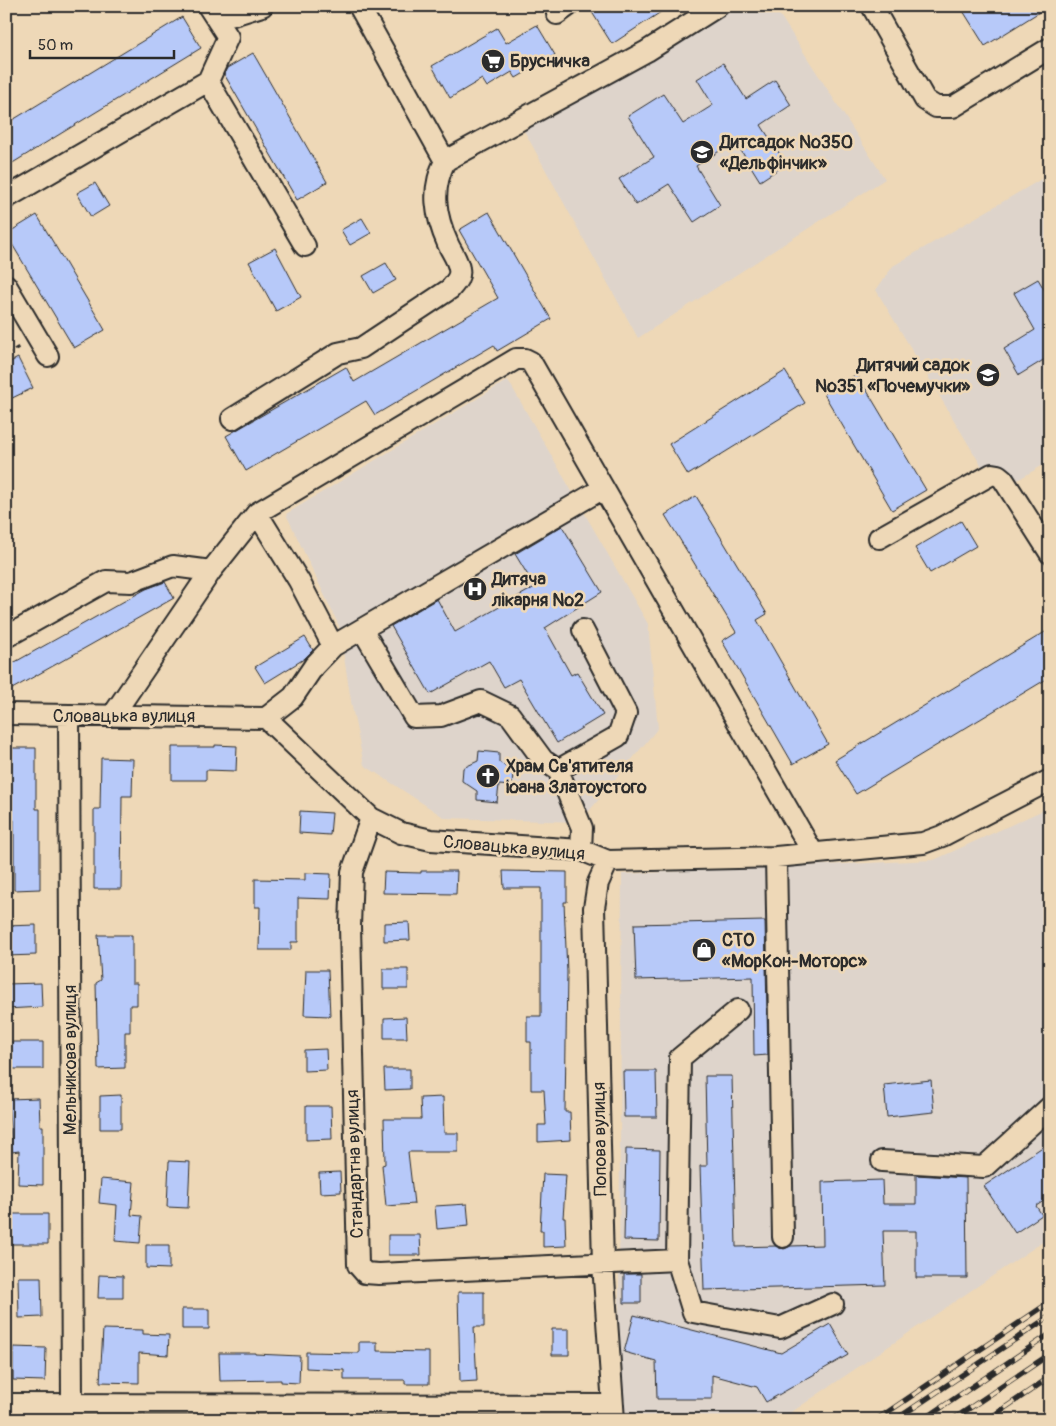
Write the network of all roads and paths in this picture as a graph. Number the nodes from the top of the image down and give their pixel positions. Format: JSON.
{"nodes":[{"id":1,"x":262,"y":6,"type":"edge"},
{"id":2,"x":359,"y":6,"type":"edge"},
{"id":3,"x":718,"y":6,"type":"edge"},
{"id":4,"x":872,"y":6,"type":"edge"},
{"id":5,"x":213,"y":13,"type":"edge"},
{"id":6,"x":1050,"y":48,"type":"edge"},
{"id":7,"x":208,"y":81,"type":"junction"},
{"id":8,"x":445,"y":161,"type":"junction"},
{"id":9,"x":6,"y":198,"type":"edge"},
{"id":10,"x":305,"y":246,"type":"dead end"},
{"id":11,"x":6,"y":285,"type":"edge"},
{"id":12,"x":48,"y":356,"type":"dead end"},
{"id":13,"x":232,"y":419,"type":"dead end"},
{"id":14,"x":602,"y":489,"type":"junction"},
{"id":15,"x":257,"y":513,"type":"junction"},
{"id":16,"x":879,"y":538,"type":"dead end"},
{"id":17,"x":1050,"y":553,"type":"edge"},
{"id":18,"x":212,"y":570,"type":"junction"},
{"id":19,"x":362,"y":629,"type":"junction"},
{"id":20,"x":583,"y":630,"type":"dead end"},
{"id":21,"x":6,"y":637,"type":"edge"},
{"id":22,"x":333,"y":646,"type":"junction"},
{"id":23,"x":6,"y":714,"type":"edge"},
{"id":24,"x":113,"y":715,"type":"junction"},
{"id":25,"x":69,"y":716,"type":"junction"},
{"id":26,"x":266,"y":718,"type":"junction"},
{"id":27,"x":558,"y":770,"type":"junction"},
{"id":28,"x":1050,"y":780,"type":"edge"},
{"id":29,"x":371,"y":818,"type":"junction"},
{"id":30,"x":581,"y":850,"type":"junction"},
{"id":31,"x":813,"y":853,"type":"junction"},
{"id":32,"x":776,"y":857,"type":"junction"},
{"id":33,"x":608,"y":861,"type":"junction"},
{"id":34,"x":738,"y":1010,"type":"dead end"},
{"id":35,"x":1050,"y":1107,"type":"edge"},
{"id":36,"x":882,"y":1161,"type":"dead end"},
{"id":37,"x":784,"y":1237,"type":"dead end"},
{"id":38,"x":677,"y":1260,"type":"junction"},
{"id":39,"x":603,"y":1264,"type":"junction"},
{"id":40,"x":833,"y":1304,"type":"dead end"},
{"id":41,"x":72,"y":1403,"type":"junction"},
{"id":42,"x":6,"y":1404,"type":"edge"},
{"id":43,"x":613,"y":1412,"type":"edge"}],
"edges":[{"from":1,"to":5,"type":"street"},
{"from":2,"to":8,"type":"street"},
{"from":3,"to":8,"type":"street"},
{"from":4,"to":6,"type":"street"},
{"from":5,"to":7,"type":"street"},
{"from":7,"to":9,"type":"street"},
{"from":7,"to":10,"type":"street"},
{"from":8,"to":13,"type":"street"},
{"from":11,"to":12,"type":"street"},
{"from":14,"to":15,"type":"street"},
{"from":14,"to":19,"type":"street"},
{"from":14,"to":31,"type":"street"},
{"from":15,"to":18,"type":"street"},
{"from":15,"to":22,"type":"street"},
{"from":16,"to":17,"type":"street"},
{"from":18,"to":21,"type":"street"},
{"from":18,"to":24,"type":"street"},
{"from":19,"to":22,"type":"street"},
{"from":19,"to":27,"type":"street"},
{"from":20,"to":27,"type":"street"},
{"from":22,"to":26,"type":"street"},
{"from":23,"to":25,"type":"street","name":"Словацька вулиця"},
{"from":24,"to":25,"type":"street","name":"Словацька вулиця"},
{"from":24,"to":26,"type":"street","name":"Словацька вулиця"},
{"from":25,"to":41,"type":"street","name":"Мельникова вулиця"},
{"from":26,"to":29,"type":"street","name":"Словацька вулиця"},
{"from":27,"to":30,"type":"street"},
{"from":28,"to":31,"type":"street","name":"Словацька вулиця"},
{"from":29,"to":30,"type":"street","name":"Словацька вулиця"},
{"from":29,"to":39,"type":"street","name":"Стандартна вулиця"},
{"from":30,"to":33,"type":"street","name":"Словацька вулиця"},
{"from":31,"to":32,"type":"street","name":"Словацька вулиця"},
{"from":32,"to":33,"type":"street","name":"Словацька вулиця"},
{"from":32,"to":37,"type":"street"},
{"from":33,"to":39,"type":"street","name":"Попова вулиця"},
{"from":34,"to":38,"type":"street"},
{"from":35,"to":36,"type":"street"},
{"from":38,"to":39,"type":"street","name":"Стандартна вулиця"},
{"from":38,"to":40,"type":"street"},
{"from":39,"to":43,"type":"street","name":"Попова вулиця"},
{"from":41,"to":42,"type":"street"},
{"from":41,"to":43,"type":"street"}]}
